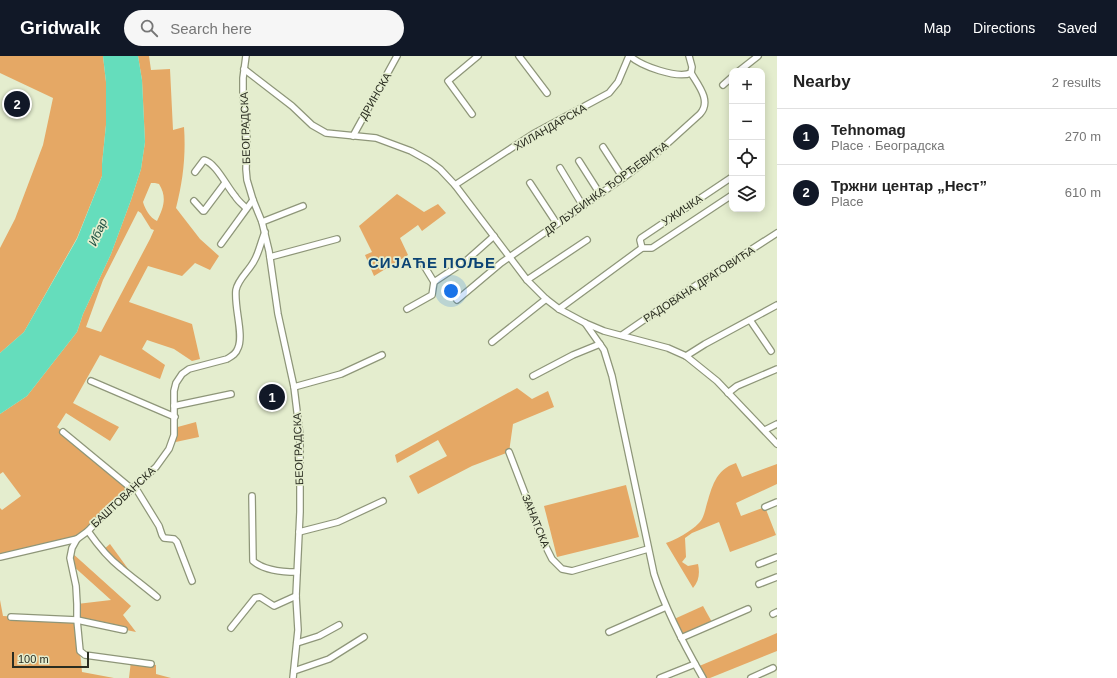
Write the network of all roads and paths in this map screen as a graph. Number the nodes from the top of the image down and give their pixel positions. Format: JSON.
{"nodes":[{"id":1,"x":246,"y":56,"type":"edge"},
{"id":2,"x":397,"y":56,"type":"edge"},
{"id":3,"x":478,"y":56,"type":"edge"},
{"id":4,"x":519,"y":56,"type":"edge"},
{"id":5,"x":630,"y":56,"type":"edge"},
{"id":6,"x":689,"y":56,"type":"edge"},
{"id":7,"x":758,"y":56,"type":"edge"},
{"id":8,"x":743,"y":68,"type":"edge"},
{"id":9,"x":244,"y":69,"type":"junction"},
{"id":10,"x":691,"y":73,"type":"junction"},
{"id":11,"x":729,"y":79,"type":"edge"},
{"id":12,"x":723,"y":84,"type":"dead end"},
{"id":13,"x":547,"y":92,"type":"dead end"},
{"id":14,"x":472,"y":114,"type":"dead end"},
{"id":15,"x":353,"y":136,"type":"junction"},
{"id":16,"x":603,"y":146,"type":"dead end"},
{"id":17,"x":580,"y":161,"type":"dead end"},
{"id":18,"x":560,"y":168,"type":"dead end"},
{"id":19,"x":195,"y":172,"type":"dead end"},
{"id":20,"x":623,"y":178,"type":"junction"},
{"id":21,"x":729,"y":179,"type":"edge"},
{"id":22,"x":225,"y":183,"type":"junction"},
{"id":23,"x":530,"y":184,"type":"dead end"},
{"id":24,"x":455,"y":185,"type":"junction"},
{"id":25,"x":600,"y":194,"type":"junction"},
{"id":26,"x":729,"y":197,"type":"edge"},
{"id":27,"x":253,"y":200,"type":"junction"},
{"id":28,"x":194,"y":201,"type":"dead end"},
{"id":29,"x":303,"y":206,"type":"dead end"},
{"id":30,"x":583,"y":206,"type":"junction"},
{"id":31,"x":246,"y":208,"type":"junction"},
{"id":32,"x":262,"y":222,"type":"junction"},
{"id":33,"x":557,"y":224,"type":"junction"},
{"id":34,"x":265,"y":232,"type":"junction"},
{"id":35,"x":777,"y":233,"type":"edge"},
{"id":36,"x":494,"y":236,"type":"junction"},
{"id":37,"x":337,"y":239,"type":"dead end"},
{"id":38,"x":587,"y":240,"type":"dead end"},
{"id":39,"x":221,"y":244,"type":"dead end"},
{"id":40,"x":642,"y":248,"type":"junction"},
{"id":41,"x":510,"y":256,"type":"junction"},
{"id":42,"x":270,"y":257,"type":"junction"},
{"id":43,"x":423,"y":264,"type":"dead end"},
{"id":44,"x":527,"y":280,"type":"junction"},
{"id":45,"x":434,"y":282,"type":"junction"},
{"id":46,"x":546,"y":299,"type":"junction"},
{"id":47,"x":457,"y":300,"type":"dead end"},
{"id":48,"x":777,"y":305,"type":"edge"},
{"id":49,"x":407,"y":309,"type":"dead end"},
{"id":50,"x":559,"y":309,"type":"junction"},
{"id":51,"x":750,"y":320,"type":"junction"},
{"id":52,"x":585,"y":323,"type":"junction"},
{"id":53,"x":599,"y":328,"type":"junction"},
{"id":54,"x":622,"y":335,"type":"junction"},
{"id":55,"x":595,"y":337,"type":"junction"},
{"id":56,"x":492,"y":342,"type":"dead end"},
{"id":57,"x":600,"y":344,"type":"junction"},
{"id":58,"x":771,"y":350,"type":"dead end"},
{"id":59,"x":382,"y":356,"type":"dead end"},
{"id":60,"x":686,"y":356,"type":"junction"},
{"id":61,"x":777,"y":369,"type":"edge"},
{"id":62,"x":533,"y":376,"type":"dead end"},
{"id":63,"x":91,"y":381,"type":"dead end"},
{"id":64,"x":294,"y":387,"type":"junction"},
{"id":65,"x":728,"y":393,"type":"junction"},
{"id":66,"x":230,"y":394,"type":"dead end"},
{"id":67,"x":174,"y":406,"type":"junction"},
{"id":68,"x":175,"y":417,"type":"junction"},
{"id":69,"x":777,"y":424,"type":"edge"},
{"id":70,"x":765,"y":430,"type":"junction"},
{"id":71,"x":63,"y":432,"type":"dead end"},
{"id":72,"x":777,"y":444,"type":"edge"},
{"id":73,"x":509,"y":452,"type":"dead end"},
{"id":74,"x":133,"y":488,"type":"junction"},
{"id":75,"x":252,"y":496,"type":"dead end"},
{"id":76,"x":383,"y":501,"type":"dead end"},
{"id":77,"x":777,"y":502,"type":"edge"},
{"id":78,"x":765,"y":507,"type":"dead end"},
{"id":79,"x":88,"y":531,"type":"junction"},
{"id":80,"x":299,"y":532,"type":"junction"},
{"id":81,"x":77,"y":539,"type":"junction"},
{"id":82,"x":648,"y":549,"type":"junction"},
{"id":83,"x":0,"y":557,"type":"edge"},
{"id":84,"x":777,"y":557,"type":"edge"},
{"id":85,"x":759,"y":564,"type":"dead end"},
{"id":86,"x":297,"y":572,"type":"junction"},
{"id":87,"x":777,"y":577,"type":"edge"},
{"id":88,"x":192,"y":582,"type":"dead end"},
{"id":89,"x":759,"y":584,"type":"dead end"},
{"id":90,"x":157,"y":596,"type":"dead end"},
{"id":91,"x":296,"y":596,"type":"junction"},
{"id":92,"x":666,"y":607,"type":"junction"},
{"id":93,"x":748,"y":609,"type":"dead end"},
{"id":94,"x":11,"y":616,"type":"dead end"},
{"id":95,"x":77,"y":620,"type":"junction"},
{"id":96,"x":339,"y":625,"type":"dead end"},
{"id":97,"x":231,"y":628,"type":"dead end"},
{"id":98,"x":124,"y":630,"type":"dead end"},
{"id":99,"x":609,"y":632,"type":"dead end"},
{"id":100,"x":364,"y":637,"type":"dead end"},
{"id":101,"x":680,"y":638,"type":"junction"},
{"id":102,"x":297,"y":643,"type":"junction"},
{"id":103,"x":151,"y":664,"type":"dead end"},
{"id":104,"x":695,"y":664,"type":"junction"},
{"id":105,"x":773,"y":668,"type":"dead end"},
{"id":106,"x":294,"y":671,"type":"junction"},
{"id":107,"x":293,"y":678,"type":"edge"},
{"id":108,"x":660,"y":678,"type":"edge"},
{"id":109,"x":704,"y":678,"type":"edge"},
{"id":110,"x":751,"y":678,"type":"edge"}],
"edges":[{"from":1,"to":9,"type":"street","name":"БЕОГРАДСКА"},
{"from":2,"to":15,"type":"street","name":"ДРИНСКА"},
{"from":3,"to":14,"type":"street"},
{"from":4,"to":13,"type":"street"},
{"from":5,"to":10,"type":"street"},
{"from":5,"to":24,"type":"street","name":"ХИЛАНДАРСКА"},
{"from":6,"to":10,"type":"street"},
{"from":7,"to":8,"type":"street"},
{"from":9,"to":15,"type":"street"},
{"from":9,"to":27,"type":"street","name":"БЕОГРАДСКА"},
{"from":10,"to":20,"type":"street","name":"ДР ЉУБИНКА ЂОРЂЕВИЋА"},
{"from":11,"to":12,"type":"street"},
{"from":15,"to":24,"type":"street"},
{"from":16,"to":20,"type":"street"},
{"from":17,"to":25,"type":"street"},
{"from":18,"to":30,"type":"street"},
{"from":19,"to":22,"type":"street"},
{"from":20,"to":25,"type":"street","name":"ДР ЉУБИНКА ЂОРЂЕВИЋА"},
{"from":21,"to":40,"type":"street","name":"УЖИЧКА"},
{"from":22,"to":28,"type":"street"},
{"from":22,"to":31,"type":"street"},
{"from":23,"to":33,"type":"street"},
{"from":24,"to":36,"type":"street"},
{"from":25,"to":30,"type":"street","name":"ДР ЉУБИНКА ЂОРЂЕВИЋА"},
{"from":26,"to":40,"type":"street","name":"УЖИЧКА"},
{"from":27,"to":31,"type":"street"},
{"from":27,"to":32,"type":"street","name":"БЕОГРАДСКА"},
{"from":29,"to":32,"type":"street"},
{"from":30,"to":33,"type":"street","name":"ДР ЉУБИНКА ЂОРЂЕВИЋА"},
{"from":31,"to":39,"type":"street"},
{"from":32,"to":34,"type":"street","name":"БЕОГРАДСКА"},
{"from":33,"to":41,"type":"street","name":"ДР ЉУБИНКА ЂОРЂЕВИЋА"},
{"from":34,"to":42,"type":"street","name":"БЕОГРАДСКА"},
{"from":34,"to":67,"type":"street","name":"БАШТОВАНСКА"},
{"from":35,"to":54,"type":"street","name":"РАДОВАНА ДРАГОВИЋА"},
{"from":36,"to":41,"type":"street"},
{"from":36,"to":45,"type":"street"},
{"from":37,"to":42,"type":"street"},
{"from":38,"to":44,"type":"street"},
{"from":40,"to":50,"type":"street","name":"УЖИЧКА"},
{"from":41,"to":44,"type":"street"},
{"from":41,"to":47,"type":"street","name":"ДР ЉУБИНКА ЂОРЂЕВИЋА"},
{"from":42,"to":64,"type":"street","name":"БЕОГРАДСКА"},
{"from":43,"to":45,"type":"street"},
{"from":44,"to":46,"type":"street"},
{"from":45,"to":49,"type":"street"},
{"from":46,"to":50,"type":"street"},
{"from":46,"to":56,"type":"street"},
{"from":48,"to":51,"type":"street"},
{"from":50,"to":52,"type":"street"},
{"from":51,"to":58,"type":"street"},
{"from":51,"to":60,"type":"street"},
{"from":52,"to":53,"type":"street"},
{"from":52,"to":55,"type":"street"},
{"from":53,"to":54,"type":"street"},
{"from":53,"to":55,"type":"street"},
{"from":54,"to":60,"type":"street"},
{"from":55,"to":57,"type":"street"},
{"from":57,"to":62,"type":"street"},
{"from":57,"to":82,"type":"street"},
{"from":59,"to":64,"type":"street"},
{"from":60,"to":65,"type":"street"},
{"from":61,"to":65,"type":"street"},
{"from":63,"to":68,"type":"street"},
{"from":64,"to":80,"type":"street","name":"БЕОГРАДСКА"},
{"from":65,"to":70,"type":"street"},
{"from":66,"to":67,"type":"street"},
{"from":67,"to":68,"type":"street","name":"БАШТОВАНСКА"},
{"from":68,"to":74,"type":"street","name":"БАШТОВАНСКА"},
{"from":69,"to":70,"type":"street"},
{"from":70,"to":72,"type":"street"},
{"from":71,"to":74,"type":"street"},
{"from":73,"to":82,"type":"street","name":"ЗАНАТСКА"},
{"from":74,"to":79,"type":"street","name":"БАШТОВАНСКА"},
{"from":74,"to":88,"type":"street"},
{"from":75,"to":86,"type":"street"},
{"from":76,"to":80,"type":"street"},
{"from":77,"to":78,"type":"street"},
{"from":79,"to":81,"type":"street","name":"БАШТОВАНСКА"},
{"from":79,"to":90,"type":"street"},
{"from":80,"to":86,"type":"street","name":"БЕОГРАДСКА"},
{"from":81,"to":83,"type":"street","name":"БАШТОВАНСКА"},
{"from":81,"to":95,"type":"street"},
{"from":82,"to":92,"type":"street"},
{"from":84,"to":85,"type":"street"},
{"from":86,"to":91,"type":"street","name":"БЕОГРАДСКА"},
{"from":87,"to":89,"type":"street"},
{"from":91,"to":97,"type":"street"},
{"from":91,"to":102,"type":"street","name":"БЕОГРАДСКА"},
{"from":92,"to":99,"type":"street"},
{"from":92,"to":101,"type":"street"},
{"from":93,"to":101,"type":"street"},
{"from":94,"to":95,"type":"street"},
{"from":95,"to":98,"type":"street"},
{"from":95,"to":103,"type":"street"},
{"from":96,"to":102,"type":"street"},
{"from":100,"to":106,"type":"street"},
{"from":101,"to":104,"type":"street"},
{"from":102,"to":106,"type":"street","name":"БЕОГРАДСКА"},
{"from":104,"to":108,"type":"street"},
{"from":104,"to":109,"type":"street"},
{"from":105,"to":110,"type":"street"},
{"from":106,"to":107,"type":"street","name":"БЕОГРАДСКА"}]}
